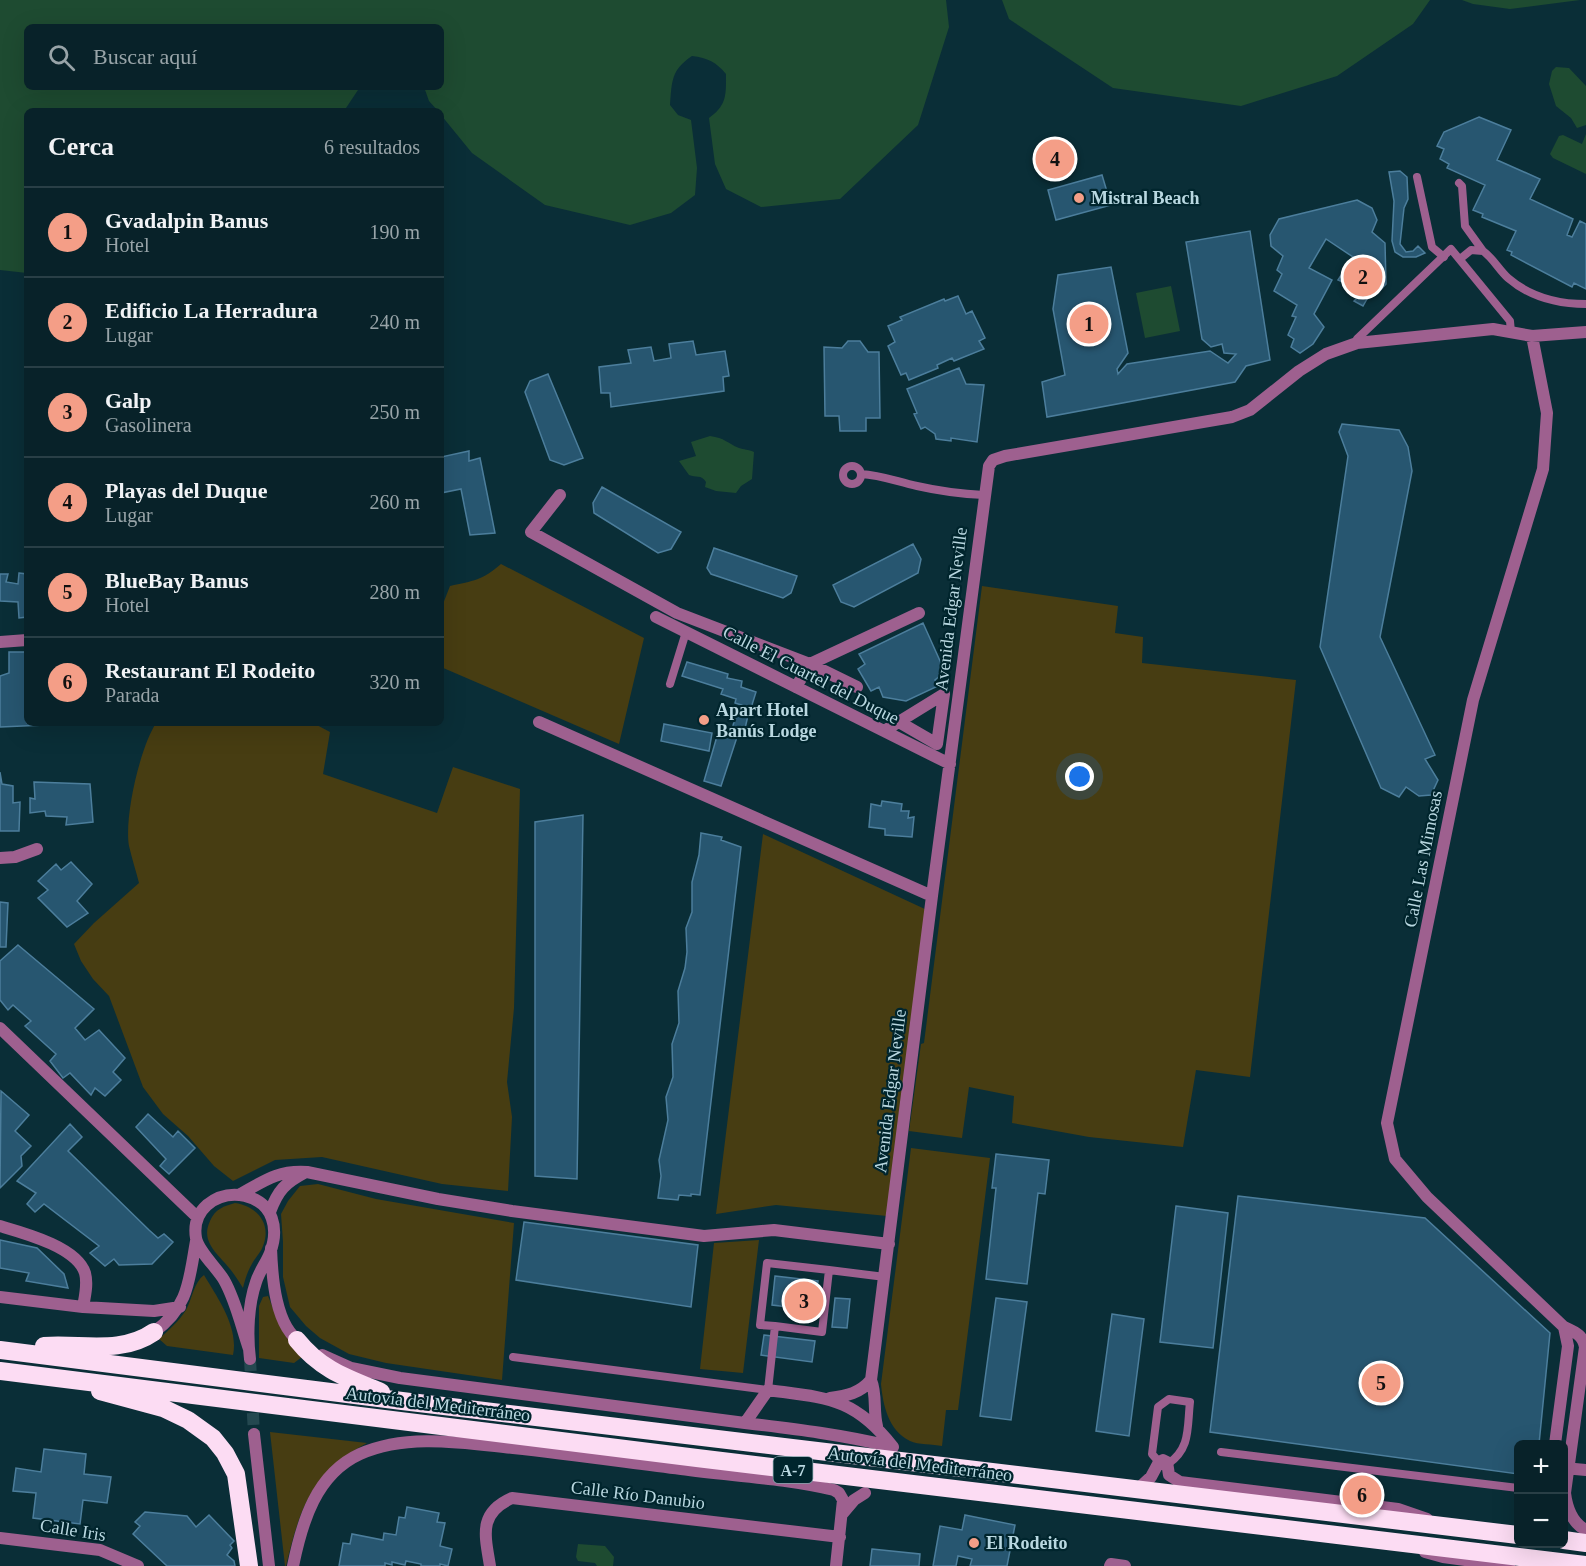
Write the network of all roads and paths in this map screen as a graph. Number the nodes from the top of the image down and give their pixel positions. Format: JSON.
{"nodes":[{"id":1,"x":1417,"y":177,"type":"dead end"},
{"id":2,"x":1459,"y":183,"type":"dead end"},
{"id":3,"x":1483,"y":250,"type":"junction"},
{"id":4,"x":1444,"y":257,"type":"junction"},
{"id":5,"x":1460,"y":259,"type":"junction"},
{"id":6,"x":1586,"y":304,"type":"edge"},
{"id":7,"x":1511,"y":332,"type":"junction"},
{"id":8,"x":1586,"y":332,"type":"edge"},
{"id":9,"x":1532,"y":336,"type":"junction"},
{"id":10,"x":1357,"y":343,"type":"junction"},
{"id":11,"x":861,"y":474,"type":"dead end"},
{"id":12,"x":560,"y":495,"type":"dead end"},
{"id":13,"x":984,"y":495,"type":"junction"},
{"id":14,"x":919,"y":613,"type":"dead end"},
{"id":15,"x":656,"y":617,"type":"dead end"},
{"id":16,"x":686,"y":632,"type":"junction"},
{"id":17,"x":24,"y":640,"type":"edge"},
{"id":18,"x":0,"y":642,"type":"edge"},
{"id":19,"x":810,"y":664,"type":"junction"},
{"id":20,"x":670,"y":684,"type":"dead end"},
{"id":21,"x":796,"y":687,"type":"junction"},
{"id":22,"x":857,"y":687,"type":"dead end"},
{"id":23,"x":539,"y":722,"type":"dead end"},
{"id":24,"x":899,"y":722,"type":"dead end"},
{"id":25,"x":884,"y":731,"type":"junction"},
{"id":26,"x":950,"y":764,"type":"junction"},
{"id":27,"x":38,"y":849,"type":"dead end"},
{"id":28,"x":0,"y":858,"type":"edge"},
{"id":29,"x":932,"y":896,"type":"junction"},
{"id":30,"x":0,"y":1028,"type":"edge"},
{"id":31,"x":307,"y":1172,"type":"junction"},
{"id":32,"x":239,"y":1195,"type":"junction"},
{"id":33,"x":270,"y":1212,"type":"junction"},
{"id":34,"x":197,"y":1217,"type":"junction"},
{"id":35,"x":0,"y":1226,"type":"edge"},
{"id":36,"x":196,"y":1241,"type":"junction"},
{"id":37,"x":889,"y":1244,"type":"junction"},
{"id":38,"x":272,"y":1248,"type":"junction"},
{"id":39,"x":829,"y":1270,"type":"junction"},
{"id":40,"x":885,"y":1276,"type":"junction"},
{"id":41,"x":0,"y":1297,"type":"edge"},
{"id":42,"x":83,"y":1306,"type":"junction"},
{"id":43,"x":180,"y":1307,"type":"junction"},
{"id":44,"x":137,"y":1310,"type":"junction"},
{"id":45,"x":775,"y":1326,"type":"junction"},
{"id":46,"x":1564,"y":1327,"type":"junction"},
{"id":47,"x":154,"y":1332,"type":"junction"},
{"id":48,"x":297,"y":1340,"type":"junction"},
{"id":49,"x":0,"y":1350,"type":"edge"},
{"id":50,"x":513,"y":1357,"type":"dead end"},
{"id":51,"x":0,"y":1371,"type":"edge"},
{"id":52,"x":68,"y":1378,"type":"junction"},
{"id":53,"x":871,"y":1380,"type":"junction"},
{"id":54,"x":1563,"y":1384,"type":"junction"},
{"id":55,"x":1579,"y":1386,"type":"junction"},
{"id":56,"x":768,"y":1390,"type":"junction"},
{"id":57,"x":827,"y":1398,"type":"junction"},
{"id":58,"x":402,"y":1401,"type":"junction"},
{"id":59,"x":745,"y":1423,"type":"junction"},
{"id":60,"x":877,"y":1426,"type":"junction"},
{"id":61,"x":254,"y":1434,"type":"tunnel mouth"},
{"id":62,"x":1556,"y":1440,"type":"edge"},
{"id":63,"x":893,"y":1447,"type":"junction"},
{"id":64,"x":626,"y":1449,"type":"junction"},
{"id":65,"x":534,"y":1450,"type":"junction"},
{"id":66,"x":1221,"y":1452,"type":"dead end"},
{"id":67,"x":1568,"y":1455,"type":"edge"},
{"id":68,"x":697,"y":1458,"type":"junction"},
{"id":69,"x":1163,"y":1463,"type":"junction"},
{"id":70,"x":1568,"y":1468,"type":"edge"},
{"id":71,"x":1586,"y":1470,"type":"edge"},
{"id":72,"x":1061,"y":1480,"type":"junction"},
{"id":73,"x":899,"y":1483,"type":"junction"},
{"id":74,"x":804,"y":1485,"type":"junction"},
{"id":75,"x":1514,"y":1488,"type":"edge"},
{"id":76,"x":1138,"y":1489,"type":"junction"},
{"id":77,"x":865,"y":1493,"type":"joint"},
{"id":78,"x":1564,"y":1494,"type":"edge"},
{"id":79,"x":843,"y":1513,"type":"junction"},
{"id":80,"x":1438,"y":1525,"type":"junction"},
{"id":81,"x":1586,"y":1530,"type":"edge"},
{"id":82,"x":1514,"y":1534,"type":"edge"},
{"id":83,"x":840,"y":1537,"type":"junction"},
{"id":84,"x":0,"y":1538,"type":"edge"},
{"id":85,"x":1384,"y":1540,"type":"junction"},
{"id":86,"x":1568,"y":1541,"type":"edge"},
{"id":87,"x":1586,"y":1543,"type":"edge"},
{"id":88,"x":1586,"y":1565,"type":"edge"},
{"id":89,"x":138,"y":1566,"type":"edge"},
{"id":90,"x":249,"y":1566,"type":"edge"},
{"id":91,"x":269,"y":1566,"type":"edge"},
{"id":92,"x":293,"y":1566,"type":"edge"},
{"id":93,"x":490,"y":1566,"type":"edge"},
{"id":94,"x":836,"y":1566,"type":"edge"},
{"id":95,"x":1110,"y":1566,"type":"edge"},
{"id":96,"x":1125,"y":1566,"type":"edge"},
{"id":97,"x":1509,"y":1566,"type":"edge"}],
"edges":[{"from":1,"to":4,"type":"lane"},
{"from":2,"to":3,"type":"lane"},
{"from":3,"to":5,"type":"lane"},
{"from":3,"to":6,"type":"lane"},
{"from":4,"to":5,"type":"lane"},
{"from":4,"to":10,"type":"lane"},
{"from":5,"to":7,"type":"lane"},
{"from":7,"to":9,"type":"street","name":"Avenida Edgar Neville"},
{"from":7,"to":10,"type":"street","name":"Avenida Edgar Neville"},
{"from":8,"to":9,"type":"street","name":"Avenida Edgar Neville"},
{"from":9,"to":46,"type":"street","name":"Calle Las Mimosas"},
{"from":10,"to":13,"type":"street","name":"Avenida Edgar Neville"},
{"from":11,"to":13,"type":"lane"},
{"from":12,"to":19,"type":"street"},
{"from":13,"to":26,"type":"street","name":"Avenida Edgar Neville"},
{"from":14,"to":19,"type":"street"},
{"from":15,"to":16,"type":"street","name":"Calle El Cuartel del Duque"},
{"from":16,"to":20,"type":"lane"},
{"from":16,"to":21,"type":"street","name":"Calle El Cuartel del Duque"},
{"from":17,"to":18,"type":"street"},
{"from":19,"to":21,"type":"street"},
{"from":19,"to":22,"type":"street"},
{"from":21,"to":25,"type":"street","name":"Calle El Cuartel del Duque"},
{"from":23,"to":29,"type":"street"},
{"from":24,"to":25,"type":"street"},
{"from":25,"to":26,"type":"street","name":"Calle El Cuartel del Duque"},
{"from":26,"to":29,"type":"street","name":"Avenida Edgar Neville"},
{"from":27,"to":28,"type":"street"},
{"from":29,"to":37,"type":"street","name":"Avenida Edgar Neville"},
{"from":30,"to":34,"type":"street"},
{"from":31,"to":32,"type":"street"},
{"from":31,"to":33,"type":"street"},
{"from":31,"to":37,"type":"street"},
{"from":32,"to":33,"type":"street"},
{"from":32,"to":34,"type":"street"},
{"from":33,"to":38,"type":"street"},
{"from":34,"to":36,"type":"street"},
{"from":35,"to":42,"type":"street"},
{"from":36,"to":38,"type":"street"},
{"from":36,"to":43,"type":"street"},
{"from":37,"to":40,"type":"street","name":"Avenida Edgar Neville"},
{"from":38,"to":48,"type":"street"},
{"from":39,"to":40,"type":"lane"},
{"from":39,"to":45,"type":"lane"},
{"from":39,"to":45,"type":"lane"},
{"from":40,"to":53,"type":"street","name":"Avenida Edgar Neville"},
{"from":41,"to":42,"type":"street"},
{"from":42,"to":44,"type":"street"},
{"from":43,"to":44,"type":"street"},
{"from":43,"to":47,"type":"street"},
{"from":44,"to":47,"type":"street"},
{"from":45,"to":56,"type":"lane"},
{"from":46,"to":54,"type":"street"},
{"from":46,"to":55,"type":"street","name":"Calle Las Mimosas"},
{"from":47,"to":49,"type":"highway"},
{"from":48,"to":58,"type":"highway"},
{"from":48,"to":59,"type":"street"},
{"from":49,"to":58,"type":"highway","name":"Autovía del Mediterráneo","number":"A-7"},
{"from":50,"to":56,"type":"lane"},
{"from":51,"to":52,"type":"highway","name":"Autovía del Mediterráneo","number":"A-7"},
{"from":52,"to":64,"type":"highway","name":"Autovía del Mediterráneo","number":"A-7"},
{"from":52,"to":90,"type":"highway"},
{"from":53,"to":57,"type":"street"},
{"from":53,"to":60,"type":"street","name":"Avenida Edgar Neville"},
{"from":54,"to":55,"type":"street"},
{"from":54,"to":62,"type":"street"},
{"from":55,"to":67,"type":"street","name":"Calle Las Mimosas"},
{"from":56,"to":57,"type":"street"},
{"from":56,"to":59,"type":"street"},
{"from":57,"to":60,"type":"street"},
{"from":58,"to":72,"type":"highway","name":"Autovía del Mediterráneo","number":"A-7"},
{"from":59,"to":63,"type":"street"},
{"from":60,"to":63,"type":"street"},
{"from":61,"to":91,"type":"street"},
{"from":63,"to":72,"type":"highway"},
{"from":64,"to":65,"type":"highway"},
{"from":64,"to":68,"type":"highway","name":"Autovía del Mediterráneo","number":"A-7"},
{"from":65,"to":74,"type":"street"},
{"from":65,"to":92,"type":"street"},
{"from":66,"to":75,"type":"lane"},
{"from":68,"to":73,"type":"highway","name":"Autovía del Mediterráneo","number":"A-7"},
{"from":68,"to":74,"type":"highway"},
{"from":69,"to":69,"type":"lane"},
{"from":69,"to":76,"type":"street"},
{"from":69,"to":80,"type":"street"},
{"from":70,"to":71,"type":"street"},
{"from":72,"to":76,"type":"highway","name":"Autovía del Mediterráneo","number":"A-7"},
{"from":73,"to":77,"type":"highway"},
{"from":73,"to":85,"type":"highway","name":"Autovía del Mediterráneo","number":"A-7"},
{"from":74,"to":79,"type":"street"},
{"from":76,"to":80,"type":"highway","name":"Autovía del Mediterráneo","number":"A-7"},
{"from":77,"to":79,"type":"street"},
{"from":78,"to":81,"type":"street","name":"Calle Las Mimosas"},
{"from":79,"to":83,"type":"street"},
{"from":80,"to":82,"type":"highway","name":"Autovía del Mediterráneo","number":"A-7"},
{"from":83,"to":93,"type":"street","name":"Calle Río Danubio"},
{"from":83,"to":94,"type":"street"},
{"from":84,"to":89,"type":"street","name":"Calle Iris"},
{"from":85,"to":88,"type":"highway","name":"Autovía del Mediterráneo","number":"A-7"},
{"from":85,"to":97,"type":"street"},
{"from":86,"to":87,"type":"highway"},
{"from":95,"to":96,"type":"street"}]}
